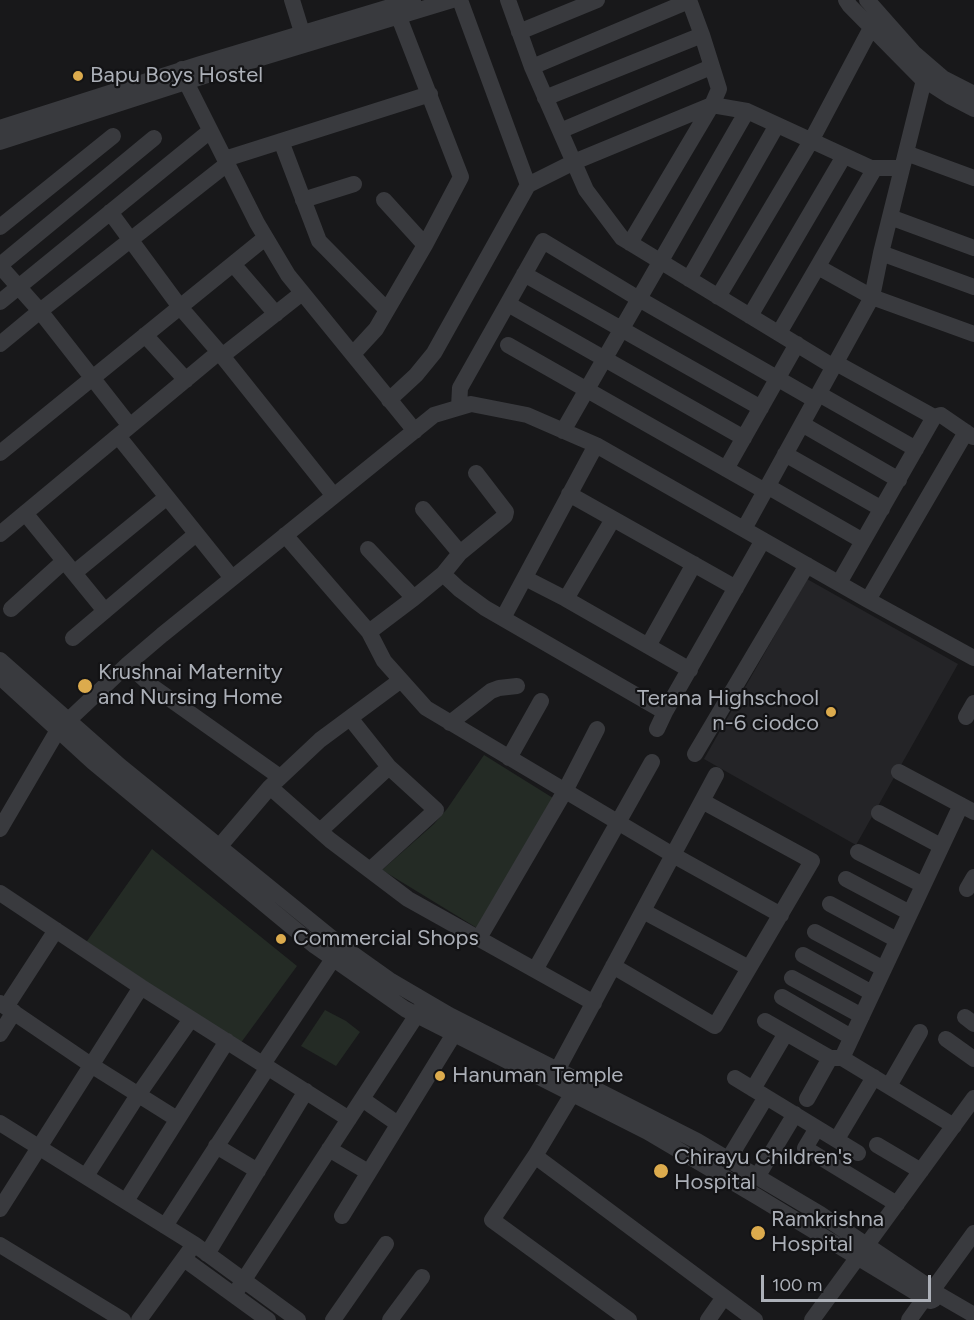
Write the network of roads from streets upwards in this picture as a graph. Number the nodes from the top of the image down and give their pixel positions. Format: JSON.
{"nodes":[{"id":1,"x":292,"y":0,"type":"edge"},
{"id":2,"x":413,"y":0,"type":"edge"},
{"id":3,"x":452,"y":0,"type":"edge"},
{"id":4,"x":460,"y":0,"type":"edge"},
{"id":5,"x":508,"y":0,"type":"edge"},
{"id":6,"x":597,"y":0,"type":"edge"},
{"id":7,"x":846,"y":0,"type":"edge"},
{"id":8,"x":867,"y":0,"type":"edge"},
{"id":9,"x":689,"y":1,"type":"edge"},
{"id":10,"x":395,"y":7,"type":"edge"},
{"id":11,"x":871,"y":28,"type":"junction"},
{"id":12,"x":519,"y":32,"type":"junction"},
{"id":13,"x":702,"y":35,"type":"junction"},
{"id":14,"x":304,"y":39,"type":"junction"},
{"id":15,"x":532,"y":67,"type":"junction"},
{"id":16,"x":711,"y":67,"type":"junction"},
{"id":17,"x":184,"y":76,"type":"junction"},
{"id":18,"x":924,"y":80,"type":"junction"},
{"id":19,"x":430,"y":94,"type":"junction"},
{"id":20,"x":974,"y":94,"type":"edge"},
{"id":21,"x":545,"y":98,"type":"junction"},
{"id":22,"x":711,"y":105,"type":"junction"},
{"id":23,"x":974,"y":109,"type":"edge"},
{"id":24,"x":747,"y":111,"type":"junction"},
{"id":25,"x":777,"y":125,"type":"junction"},
{"id":26,"x":0,"y":128,"type":"edge"},
{"id":27,"x":210,"y":131,"type":"junction"},
{"id":28,"x":560,"y":131,"type":"junction"},
{"id":29,"x":112,"y":136,"type":"dead end"},
{"id":30,"x":154,"y":138,"type":"dead end"},
{"id":31,"x":281,"y":141,"type":"junction"},
{"id":32,"x":811,"y":141,"type":"junction"},
{"id":33,"x":0,"y":142,"type":"edge"},
{"id":34,"x":844,"y":156,"type":"junction"},
{"id":35,"x":904,"y":160,"type":"junction"},
{"id":36,"x":226,"y":162,"type":"junction"},
{"id":37,"x":574,"y":162,"type":"junction"},
{"id":38,"x":875,"y":168,"type":"junction"},
{"id":39,"x":974,"y":178,"type":"edge"},
{"id":40,"x":354,"y":184,"type":"dead end"},
{"id":41,"x":528,"y":185,"type":"junction"},
{"id":42,"x":303,"y":200,"type":"junction"},
{"id":43,"x":384,"y":200,"type":"dead end"},
{"id":44,"x":110,"y":212,"type":"junction"},
{"id":45,"x":890,"y":217,"type":"junction"},
{"id":46,"x":0,"y":227,"type":"edge"},
{"id":47,"x":265,"y":238,"type":"junction"},
{"id":48,"x":131,"y":239,"type":"junction"},
{"id":49,"x":630,"y":243,"type":"junction"},
{"id":50,"x":425,"y":245,"type":"junction"},
{"id":51,"x":974,"y":248,"type":"edge"},
{"id":52,"x":881,"y":253,"type":"junction"},
{"id":53,"x":660,"y":262,"type":"junction"},
{"id":54,"x":233,"y":264,"type":"junction"},
{"id":55,"x":0,"y":266,"type":"edge"},
{"id":56,"x":818,"y":267,"type":"junction"},
{"id":57,"x":524,"y":274,"type":"junction"},
{"id":58,"x":689,"y":279,"type":"junction"},
{"id":59,"x":18,"y":287,"type":"junction"},
{"id":60,"x":974,"y":287,"type":"edge"},
{"id":61,"x":302,"y":292,"type":"junction"},
{"id":62,"x":718,"y":297,"type":"junction"},
{"id":63,"x":872,"y":297,"type":"junction"},
{"id":64,"x":639,"y":299,"type":"junction"},
{"id":65,"x":0,"y":302,"type":"edge"},
{"id":66,"x":508,"y":304,"type":"junction"},
{"id":67,"x":180,"y":307,"type":"junction"},
{"id":68,"x":387,"y":310,"type":"junction"},
{"id":69,"x":40,"y":311,"type":"junction"},
{"id":70,"x":276,"y":314,"type":"junction"},
{"id":71,"x":750,"y":315,"type":"junction"},
{"id":72,"x":622,"y":328,"type":"junction"},
{"id":73,"x":779,"y":333,"type":"junction"},
{"id":74,"x":974,"y":334,"type":"edge"},
{"id":75,"x":145,"y":335,"type":"junction"},
{"id":76,"x":0,"y":344,"type":"edge"},
{"id":77,"x":797,"y":344,"type":"junction"},
{"id":78,"x":508,"y":345,"type":"dead end"},
{"id":79,"x":221,"y":354,"type":"junction"},
{"id":80,"x":352,"y":354,"type":"junction"},
{"id":81,"x":604,"y":359,"type":"junction"},
{"id":82,"x":835,"y":365,"type":"junction"},
{"id":83,"x":93,"y":377,"type":"junction"},
{"id":84,"x":777,"y":379,"type":"junction"},
{"id":85,"x":186,"y":380,"type":"junction"},
{"id":86,"x":586,"y":390,"type":"junction"},
{"id":87,"x":817,"y":397,"type":"junction"},
{"id":88,"x":389,"y":400,"type":"junction"},
{"id":89,"x":459,"y":407,"type":"junction"},
{"id":90,"x":760,"y":408,"type":"junction"},
{"id":91,"x":934,"y":417,"type":"junction"},
{"id":92,"x":802,"y":424,"type":"junction"},
{"id":93,"x":124,"y":431,"type":"junction"},
{"id":94,"x":415,"y":431,"type":"junction"},
{"id":95,"x":563,"y":431,"type":"junction"},
{"id":96,"x":970,"y":435,"type":"edge"},
{"id":97,"x":744,"y":438,"type":"junction"},
{"id":98,"x":596,"y":445,"type":"junction"},
{"id":99,"x":916,"y":449,"type":"junction"},
{"id":100,"x":0,"y":453,"type":"edge"},
{"id":101,"x":785,"y":454,"type":"junction"},
{"id":102,"x":726,"y":469,"type":"junction"},
{"id":103,"x":476,"y":472,"type":"dead end"},
{"id":104,"x":899,"y":480,"type":"junction"},
{"id":105,"x":766,"y":488,"type":"junction"},
{"id":106,"x":569,"y":495,"type":"junction"},
{"id":107,"x":334,"y":496,"type":"junction"},
{"id":108,"x":167,"y":497,"type":"junction"},
{"id":109,"x":882,"y":508,"type":"junction"},
{"id":110,"x":423,"y":509,"type":"dead end"},
{"id":111,"x":25,"y":513,"type":"junction"},
{"id":112,"x":613,"y":519,"type":"junction"},
{"id":113,"x":744,"y":529,"type":"junction"},
{"id":114,"x":0,"y":534,"type":"edge"},
{"id":115,"x":196,"y":534,"type":"junction"},
{"id":116,"x":285,"y":536,"type":"junction"},
{"id":117,"x":764,"y":540,"type":"junction"},
{"id":118,"x":864,"y":541,"type":"junction"},
{"id":119,"x":368,"y":549,"type":"dead end"},
{"id":120,"x":460,"y":553,"type":"junction"},
{"id":121,"x":694,"y":564,"type":"junction"},
{"id":122,"x":807,"y":565,"type":"junction"},
{"id":123,"x":69,"y":567,"type":"junction"},
{"id":124,"x":443,"y":574,"type":"junction"},
{"id":125,"x":232,"y":578,"type":"junction"},
{"id":126,"x":525,"y":578,"type":"junction"},
{"id":127,"x":839,"y":583,"type":"junction"},
{"id":128,"x":736,"y":588,"type":"junction"},
{"id":129,"x":414,"y":598,"type":"junction"},
{"id":130,"x":566,"y":599,"type":"junction"},
{"id":131,"x":868,"y":600,"type":"junction"},
{"id":132,"x":11,"y":609,"type":"dead end"},
{"id":133,"x":105,"y":611,"type":"junction"},
{"id":134,"x":503,"y":618,"type":"junction"},
{"id":135,"x":369,"y":632,"type":"junction"},
{"id":136,"x":73,"y":638,"type":"dead end"},
{"id":137,"x":648,"y":646,"type":"junction"},
{"id":138,"x":972,"y":652,"type":"edge"},
{"id":139,"x":0,"y":660,"type":"edge"},
{"id":140,"x":128,"y":664,"type":"junction"},
{"id":141,"x":690,"y":670,"type":"junction"},
{"id":142,"x":0,"y":677,"type":"edge"},
{"id":143,"x":400,"y":680,"type":"junction"},
{"id":144,"x":517,"y":686,"type":"dead end"},
{"id":145,"x":541,"y":701,"type":"dead end"},
{"id":146,"x":665,"y":712,"type":"junction"},
{"id":147,"x":350,"y":718,"type":"junction"},
{"id":148,"x":450,"y":723,"type":"junction"},
{"id":149,"x":63,"y":725,"type":"junction"},
{"id":150,"x":597,"y":729,"type":"dead end"},
{"id":151,"x":657,"y":729,"type":"dead end"},
{"id":152,"x":695,"y":754,"type":"dead end"},
{"id":153,"x":509,"y":758,"type":"junction"},
{"id":154,"x":652,"y":762,"type":"dead end"},
{"id":155,"x":389,"y":767,"type":"junction"},
{"id":156,"x":899,"y":772,"type":"dead end"},
{"id":157,"x":716,"y":775,"type":"dead end"},
{"id":158,"x":275,"y":782,"type":"junction"},
{"id":159,"x":565,"y":791,"type":"junction"},
{"id":160,"x":702,"y":801,"type":"junction"},
{"id":161,"x":967,"y":808,"type":"edge"},
{"id":162,"x":879,"y":813,"type":"dead end"},
{"id":163,"x":619,"y":822,"type":"junction"},
{"id":164,"x":0,"y":829,"type":"edge"},
{"id":165,"x":320,"y":831,"type":"junction"},
{"id":166,"x":941,"y":846,"type":"junction"},
{"id":167,"x":214,"y":852,"type":"junction"},
{"id":168,"x":858,"y":852,"type":"dead end"},
{"id":169,"x":673,"y":855,"type":"junction"},
{"id":170,"x":370,"y":870,"type":"junction"},
{"id":171,"x":846,"y":879,"type":"dead end"},
{"id":172,"x":923,"y":885,"type":"junction"},
{"id":173,"x":0,"y":893,"type":"edge"},
{"id":174,"x":830,"y":904,"type":"dead end"},
{"id":175,"x":643,"y":911,"type":"junction"},
{"id":176,"x":910,"y":913,"type":"junction"},
{"id":177,"x":781,"y":915,"type":"junction"},
{"id":178,"x":56,"y":930,"type":"junction"},
{"id":179,"x":815,"y":932,"type":"dead end"},
{"id":180,"x":479,"y":938,"type":"junction"},
{"id":181,"x":897,"y":940,"type":"junction"},
{"id":182,"x":803,"y":955,"type":"dead end"},
{"id":183,"x":333,"y":959,"type":"junction"},
{"id":184,"x":614,"y":966,"type":"junction"},
{"id":185,"x":750,"y":968,"type":"junction"},
{"id":186,"x":884,"y":969,"type":"junction"},
{"id":187,"x":535,"y":970,"type":"junction"},
{"id":188,"x":792,"y":978,"type":"dead end"},
{"id":189,"x":141,"y":987,"type":"junction"},
{"id":190,"x":872,"y":993,"type":"junction"},
{"id":191,"x":782,"y":997,"type":"dead end"},
{"id":192,"x":594,"y":1004,"type":"junction"},
{"id":193,"x":7,"y":1008,"type":"edge"},
{"id":194,"x":422,"y":1008,"type":"junction"},
{"id":195,"x":862,"y":1016,"type":"junction"},
{"id":196,"x":191,"y":1019,"type":"junction"},
{"id":197,"x":765,"y":1021,"type":"dead end"},
{"id":198,"x":920,"y":1032,"type":"dead end"},
{"id":199,"x":786,"y":1033,"type":"junction"},
{"id":200,"x":0,"y":1034,"type":"edge"},
{"id":201,"x":454,"y":1034,"type":"junction"},
{"id":202,"x":851,"y":1037,"type":"junction"},
{"id":203,"x":946,"y":1039,"type":"dead end"},
{"id":204,"x":227,"y":1041,"type":"junction"},
{"id":205,"x":836,"y":1058,"type":"junction"},
{"id":206,"x":974,"y":1059,"type":"edge"},
{"id":207,"x":91,"y":1065,"type":"junction"},
{"id":208,"x":266,"y":1066,"type":"junction"},
{"id":209,"x":554,"y":1076,"type":"junction"},
{"id":210,"x":735,"y":1078,"type":"dead end"},
{"id":211,"x":882,"y":1082,"type":"junction"},
{"id":212,"x":576,"y":1088,"type":"junction"},
{"id":213,"x":306,"y":1091,"type":"junction"},
{"id":214,"x":759,"y":1093,"type":"junction"},
{"id":215,"x":138,"y":1095,"type":"junction"},
{"id":216,"x":974,"y":1098,"type":"edge"},
{"id":217,"x":362,"y":1099,"type":"junction"},
{"id":218,"x":807,"y":1099,"type":"dead end"},
{"id":219,"x":795,"y":1114,"type":"junction"},
{"id":220,"x":177,"y":1119,"type":"junction"},
{"id":221,"x":349,"y":1119,"type":"junction"},
{"id":222,"x":0,"y":1123,"type":"edge"},
{"id":223,"x":398,"y":1124,"type":"junction"},
{"id":224,"x":954,"y":1126,"type":"junction"},
{"id":225,"x":817,"y":1128,"type":"junction"},
{"id":226,"x":837,"y":1139,"type":"junction"},
{"id":227,"x":877,"y":1145,"type":"dead end"},
{"id":228,"x":216,"y":1146,"type":"junction"},
{"id":229,"x":39,"y":1147,"type":"junction"},
{"id":230,"x":329,"y":1149,"type":"junction"},
{"id":231,"x":858,"y":1153,"type":"dead end"},
{"id":232,"x":536,"y":1156,"type":"junction"},
{"id":233,"x":728,"y":1160,"type":"junction"},
{"id":234,"x":258,"y":1171,"type":"junction"},
{"id":235,"x":921,"y":1171,"type":"junction"},
{"id":236,"x":368,"y":1172,"type":"junction"},
{"id":237,"x":86,"y":1176,"type":"junction"},
{"id":238,"x":757,"y":1177,"type":"junction"},
{"id":239,"x":126,"y":1201,"type":"junction"},
{"id":240,"x":897,"y":1204,"type":"junction"},
{"id":241,"x":0,"y":1209,"type":"edge"},
{"id":242,"x":342,"y":1216,"type":"dead end"},
{"id":243,"x":165,"y":1226,"type":"junction"},
{"id":244,"x":974,"y":1233,"type":"edge"},
{"id":245,"x":386,"y":1244,"type":"dead end"},
{"id":246,"x":0,"y":1245,"type":"edge"},
{"id":247,"x":201,"y":1249,"type":"junction"},
{"id":248,"x":862,"y":1252,"type":"junction"},
{"id":249,"x":184,"y":1259,"type":"junction"},
{"id":250,"x":422,"y":1277,"type":"dead end"},
{"id":251,"x":243,"y":1280,"type":"junction"},
{"id":252,"x":930,"y":1294,"type":"junction"},
{"id":253,"x":234,"y":1295,"type":"junction"},
{"id":254,"x":724,"y":1297,"type":"junction"},
{"id":255,"x":974,"y":1315,"type":"edge"},
{"id":256,"x":123,"y":1320,"type":"edge"},
{"id":257,"x":139,"y":1320,"type":"edge"},
{"id":258,"x":268,"y":1320,"type":"edge"},
{"id":259,"x":298,"y":1320,"type":"edge"},
{"id":260,"x":333,"y":1320,"type":"edge"},
{"id":261,"x":390,"y":1320,"type":"edge"},
{"id":262,"x":629,"y":1320,"type":"edge"},
{"id":263,"x":708,"y":1320,"type":"edge"},
{"id":264,"x":755,"y":1320,"type":"edge"},
{"id":265,"x":812,"y":1320,"type":"edge"},
{"id":266,"x":909,"y":1320,"type":"edge"},
{"id":267,"x":962,"y":1320,"type":"edge"}],
"edges":[{"from":1,"to":14,"type":"street"},
{"from":2,"to":10,"type":"street"},
{"from":3,"to":10,"type":"street"},
{"from":4,"to":41,"type":"street"},
{"from":5,"to":12,"type":"street"},
{"from":6,"to":12,"type":"street"},
{"from":7,"to":11,"type":"street"},
{"from":8,"to":20,"type":"street"},
{"from":9,"to":13,"type":"street"},
{"from":9,"to":15,"type":"street"},
{"from":10,"to":14,"type":"street"},
{"from":10,"to":19,"type":"street"},
{"from":11,"to":18,"type":"street"},
{"from":11,"to":32,"type":"street"},
{"from":12,"to":15,"type":"street"},
{"from":13,"to":16,"type":"street"},
{"from":13,"to":21,"type":"street"},
{"from":14,"to":17,"type":"street"},
{"from":15,"to":21,"type":"street"},
{"from":16,"to":22,"type":"street"},
{"from":16,"to":28,"type":"street"},
{"from":17,"to":26,"type":"street"},
{"from":17,"to":27,"type":"street"},
{"from":17,"to":33,"type":"street"},
{"from":18,"to":23,"type":"street"},
{"from":18,"to":35,"type":"street"},
{"from":19,"to":31,"type":"street"},
{"from":19,"to":50,"type":"street"},
{"from":21,"to":28,"type":"street"},
{"from":22,"to":24,"type":"street"},
{"from":22,"to":37,"type":"street"},
{"from":22,"to":49,"type":"street"},
{"from":24,"to":25,"type":"street"},
{"from":24,"to":53,"type":"street"},
{"from":25,"to":32,"type":"street"},
{"from":25,"to":58,"type":"street"},
{"from":27,"to":36,"type":"street"},
{"from":27,"to":44,"type":"street"},
{"from":28,"to":37,"type":"street"},
{"from":29,"to":46,"type":"street"},
{"from":30,"to":55,"type":"street"},
{"from":31,"to":36,"type":"street"},
{"from":31,"to":42,"type":"street"},
{"from":32,"to":34,"type":"street"},
{"from":32,"to":62,"type":"street"},
{"from":34,"to":38,"type":"street"},
{"from":34,"to":71,"type":"street"},
{"from":35,"to":38,"type":"street"},
{"from":35,"to":39,"type":"street"},
{"from":35,"to":45,"type":"street"},
{"from":36,"to":47,"type":"street"},
{"from":36,"to":48,"type":"street"},
{"from":37,"to":41,"type":"street"},
{"from":37,"to":49,"type":"street"},
{"from":38,"to":56,"type":"street"},
{"from":40,"to":42,"type":"street"},
{"from":41,"to":88,"type":"street"},
{"from":42,"to":68,"type":"street"},
{"from":43,"to":50,"type":"street"},
{"from":44,"to":48,"type":"street"},
{"from":44,"to":59,"type":"street"},
{"from":45,"to":51,"type":"street"},
{"from":45,"to":52,"type":"street"},
{"from":47,"to":54,"type":"street"},
{"from":47,"to":61,"type":"street"},
{"from":48,"to":67,"type":"street"},
{"from":48,"to":69,"type":"street"},
{"from":49,"to":53,"type":"street"},
{"from":50,"to":68,"type":"street"},
{"from":52,"to":60,"type":"street"},
{"from":52,"to":63,"type":"street"},
{"from":53,"to":58,"type":"street"},
{"from":53,"to":64,"type":"street"},
{"from":54,"to":67,"type":"street"},
{"from":54,"to":70,"type":"street"},
{"from":55,"to":59,"type":"street"},
{"from":56,"to":63,"type":"street"},
{"from":56,"to":73,"type":"street"},
{"from":57,"to":64,"type":"street"},
{"from":57,"to":66,"type":"street"},
{"from":57,"to":72,"type":"street"},
{"from":58,"to":62,"type":"street"},
{"from":59,"to":65,"type":"street"},
{"from":59,"to":69,"type":"street"},
{"from":61,"to":70,"type":"street"},
{"from":61,"to":80,"type":"street"},
{"from":62,"to":71,"type":"street"},
{"from":63,"to":74,"type":"street"},
{"from":63,"to":82,"type":"street"},
{"from":64,"to":72,"type":"street"},
{"from":64,"to":84,"type":"street"},
{"from":66,"to":81,"type":"street"},
{"from":66,"to":89,"type":"street"},
{"from":67,"to":75,"type":"street"},
{"from":67,"to":79,"type":"street"},
{"from":68,"to":80,"type":"street"},
{"from":69,"to":76,"type":"street"},
{"from":69,"to":83,"type":"street"},
{"from":70,"to":79,"type":"street"},
{"from":71,"to":73,"type":"street"},
{"from":72,"to":81,"type":"street"},
{"from":72,"to":90,"type":"street"},
{"from":73,"to":77,"type":"street"},
{"from":75,"to":83,"type":"street"},
{"from":75,"to":85,"type":"street"},
{"from":77,"to":82,"type":"street"},
{"from":77,"to":84,"type":"street"},
{"from":78,"to":86,"type":"street"},
{"from":79,"to":85,"type":"street"},
{"from":79,"to":107,"type":"street"},
{"from":80,"to":88,"type":"street"},
{"from":81,"to":86,"type":"street"},
{"from":81,"to":97,"type":"street"},
{"from":82,"to":87,"type":"street"},
{"from":82,"to":91,"type":"street"},
{"from":83,"to":93,"type":"street"},
{"from":83,"to":100,"type":"street"},
{"from":84,"to":87,"type":"street"},
{"from":84,"to":90,"type":"street"},
{"from":85,"to":93,"type":"street"},
{"from":86,"to":95,"type":"street"},
{"from":86,"to":102,"type":"street"},
{"from":87,"to":92,"type":"street"},
{"from":87,"to":99,"type":"street"},
{"from":88,"to":94,"type":"street"},
{"from":89,"to":94,"type":"street"},
{"from":89,"to":95,"type":"street"},
{"from":90,"to":97,"type":"street"},
{"from":91,"to":96,"type":"street"},
{"from":91,"to":99,"type":"street"},
{"from":92,"to":101,"type":"street"},
{"from":92,"to":104,"type":"street"},
{"from":93,"to":108,"type":"street"},
{"from":93,"to":111,"type":"street"},
{"from":94,"to":107,"type":"street"},
{"from":95,"to":98,"type":"street"},
{"from":96,"to":131,"type":"street"},
{"from":97,"to":102,"type":"street"},
{"from":98,"to":106,"type":"street"},
{"from":98,"to":113,"type":"street"},
{"from":99,"to":104,"type":"street"},
{"from":101,"to":105,"type":"street"},
{"from":101,"to":109,"type":"street"},
{"from":102,"to":105,"type":"street"},
{"from":103,"to":120,"type":"street"},
{"from":104,"to":109,"type":"street"},
{"from":105,"to":113,"type":"street"},
{"from":105,"to":118,"type":"street"},
{"from":106,"to":112,"type":"street"},
{"from":106,"to":126,"type":"street"},
{"from":107,"to":116,"type":"street"},
{"from":108,"to":115,"type":"street"},
{"from":108,"to":123,"type":"street"},
{"from":109,"to":118,"type":"street"},
{"from":110,"to":120,"type":"street"},
{"from":111,"to":114,"type":"street"},
{"from":111,"to":123,"type":"street"},
{"from":112,"to":121,"type":"street"},
{"from":112,"to":130,"type":"street"},
{"from":113,"to":117,"type":"street"},
{"from":115,"to":125,"type":"street"},
{"from":115,"to":133,"type":"street"},
{"from":116,"to":125,"type":"street"},
{"from":116,"to":135,"type":"street"},
{"from":117,"to":122,"type":"street"},
{"from":117,"to":128,"type":"street"},
{"from":118,"to":127,"type":"street"},
{"from":119,"to":129,"type":"street"},
{"from":120,"to":124,"type":"street"},
{"from":121,"to":128,"type":"street"},
{"from":121,"to":137,"type":"street"},
{"from":122,"to":127,"type":"street"},
{"from":122,"to":152,"type":"street"},
{"from":123,"to":132,"type":"street"},
{"from":123,"to":133,"type":"street"},
{"from":124,"to":129,"type":"street"},
{"from":124,"to":134,"type":"street"},
{"from":125,"to":140,"type":"street"},
{"from":126,"to":130,"type":"street"},
{"from":126,"to":134,"type":"street"},
{"from":127,"to":131,"type":"street"},
{"from":128,"to":141,"type":"street"},
{"from":129,"to":135,"type":"street"},
{"from":130,"to":137,"type":"street"},
{"from":131,"to":138,"type":"street"},
{"from":133,"to":136,"type":"street"},
{"from":134,"to":146,"type":"street"},
{"from":135,"to":143,"type":"street"},
{"from":137,"to":141,"type":"street"},
{"from":139,"to":149,"type":"street"},
{"from":140,"to":149,"type":"street"},
{"from":140,"to":158,"type":"street"},
{"from":141,"to":146,"type":"street"},
{"from":142,"to":149,"type":"street"},
{"from":143,"to":147,"type":"street"},
{"from":143,"to":148,"type":"street"},
{"from":144,"to":148,"type":"street"},
{"from":145,"to":153,"type":"street"},
{"from":146,"to":151,"type":"street"},
{"from":147,"to":155,"type":"street"},
{"from":147,"to":158,"type":"street"},
{"from":148,"to":153,"type":"street"},
{"from":149,"to":164,"type":"street"},
{"from":149,"to":167,"type":"street"},
{"from":150,"to":159,"type":"street"},
{"from":153,"to":159,"type":"street"},
{"from":154,"to":163,"type":"street"},
{"from":155,"to":165,"type":"street"},
{"from":155,"to":170,"type":"street"},
{"from":156,"to":161,"type":"street"},
{"from":157,"to":160,"type":"street"},
{"from":158,"to":165,"type":"street"},
{"from":158,"to":167,"type":"street"},
{"from":159,"to":163,"type":"street"},
{"from":159,"to":180,"type":"street"},
{"from":160,"to":169,"type":"street"},
{"from":160,"to":177,"type":"street"},
{"from":161,"to":166,"type":"street"},
{"from":162,"to":166,"type":"street"},
{"from":163,"to":169,"type":"street"},
{"from":163,"to":187,"type":"street"},
{"from":165,"to":170,"type":"street"},
{"from":166,"to":172,"type":"street"},
{"from":167,"to":183,"type":"street"},
{"from":167,"to":194,"type":"street"},
{"from":168,"to":172,"type":"street"},
{"from":169,"to":175,"type":"street"},
{"from":169,"to":177,"type":"street"},
{"from":170,"to":180,"type":"street"},
{"from":171,"to":176,"type":"street"},
{"from":172,"to":176,"type":"street"},
{"from":173,"to":178,"type":"street"},
{"from":174,"to":181,"type":"street"},
{"from":175,"to":184,"type":"street"},
{"from":175,"to":185,"type":"street"},
{"from":176,"to":181,"type":"street"},
{"from":177,"to":185,"type":"street"},
{"from":178,"to":189,"type":"street"},
{"from":178,"to":193,"type":"street"},
{"from":179,"to":186,"type":"street"},
{"from":180,"to":187,"type":"street"},
{"from":181,"to":186,"type":"street"},
{"from":182,"to":190,"type":"street"},
{"from":183,"to":194,"type":"street"},
{"from":183,"to":208,"type":"street"},
{"from":184,"to":185,"type":"street"},
{"from":184,"to":192,"type":"street"},
{"from":186,"to":190,"type":"street"},
{"from":187,"to":192,"type":"street"},
{"from":188,"to":195,"type":"street"},
{"from":189,"to":196,"type":"street"},
{"from":189,"to":207,"type":"street"},
{"from":190,"to":195,"type":"street"},
{"from":191,"to":202,"type":"street"},
{"from":192,"to":209,"type":"street"},
{"from":193,"to":200,"type":"street"},
{"from":193,"to":207,"type":"street"},
{"from":194,"to":201,"type":"street"},
{"from":194,"to":209,"type":"street"},
{"from":194,"to":217,"type":"street"},
{"from":195,"to":202,"type":"street"},
{"from":196,"to":204,"type":"street"},
{"from":196,"to":215,"type":"street"},
{"from":197,"to":199,"type":"street"},
{"from":198,"to":211,"type":"street"},
{"from":199,"to":205,"type":"street"},
{"from":199,"to":214,"type":"street"},
{"from":201,"to":209,"type":"street"},
{"from":201,"to":223,"type":"street"},
{"from":202,"to":205,"type":"street"},
{"from":203,"to":206,"type":"street"},
{"from":204,"to":208,"type":"street"},
{"from":204,"to":220,"type":"street"},
{"from":205,"to":211,"type":"street"},
{"from":205,"to":218,"type":"street"},
{"from":207,"to":215,"type":"street"},
{"from":207,"to":229,"type":"street"},
{"from":208,"to":213,"type":"street"},
{"from":208,"to":228,"type":"street"},
{"from":209,"to":212,"type":"street"},
{"from":210,"to":214,"type":"street"},
{"from":211,"to":224,"type":"street"},
{"from":211,"to":226,"type":"street"},
{"from":212,"to":232,"type":"street"},
{"from":212,"to":233,"type":"street"},
{"from":212,"to":248,"type":"street"},
{"from":213,"to":221,"type":"street"},
{"from":213,"to":234,"type":"street"},
{"from":214,"to":219,"type":"street"},
{"from":214,"to":233,"type":"street"},
{"from":215,"to":220,"type":"street"},
{"from":215,"to":237,"type":"street"},
{"from":216,"to":224,"type":"street"},
{"from":217,"to":221,"type":"street"},
{"from":217,"to":223,"type":"street"},
{"from":219,"to":225,"type":"street"},
{"from":219,"to":238,"type":"street"},
{"from":220,"to":239,"type":"street"},
{"from":221,"to":230,"type":"street"},
{"from":222,"to":229,"type":"street"},
{"from":223,"to":236,"type":"street"},
{"from":224,"to":235,"type":"street"},
{"from":225,"to":226,"type":"street"},
{"from":225,"to":240,"type":"street"},
{"from":226,"to":231,"type":"street"},
{"from":227,"to":235,"type":"street"},
{"from":228,"to":234,"type":"street"},
{"from":228,"to":243,"type":"street"},
{"from":229,"to":237,"type":"street"},
{"from":229,"to":241,"type":"street"},
{"from":230,"to":236,"type":"street"},
{"from":230,"to":251,"type":"street"},
{"from":232,"to":254,"type":"street"},
{"from":232,"to":262,"type":"street"},
{"from":233,"to":238,"type":"street"},
{"from":234,"to":247,"type":"street"},
{"from":235,"to":240,"type":"street"},
{"from":236,"to":242,"type":"street"},
{"from":237,"to":239,"type":"street"},
{"from":238,"to":248,"type":"street"},
{"from":239,"to":243,"type":"street"},
{"from":240,"to":248,"type":"street"},
{"from":243,"to":247,"type":"street"},
{"from":244,"to":252,"type":"street"},
{"from":245,"to":260,"type":"street"},
{"from":246,"to":256,"type":"street"},
{"from":247,"to":249,"type":"street"},
{"from":247,"to":251,"type":"street"},
{"from":248,"to":252,"type":"street"},
{"from":248,"to":265,"type":"street"},
{"from":249,"to":253,"type":"street"},
{"from":249,"to":257,"type":"street"},
{"from":250,"to":261,"type":"street"},
{"from":251,"to":253,"type":"street"},
{"from":251,"to":259,"type":"street"},
{"from":252,"to":255,"type":"street"},
{"from":252,"to":266,"type":"street"},
{"from":252,"to":267,"type":"street"},
{"from":253,"to":258,"type":"street"},
{"from":254,"to":263,"type":"street"},
{"from":254,"to":264,"type":"street"}]}
